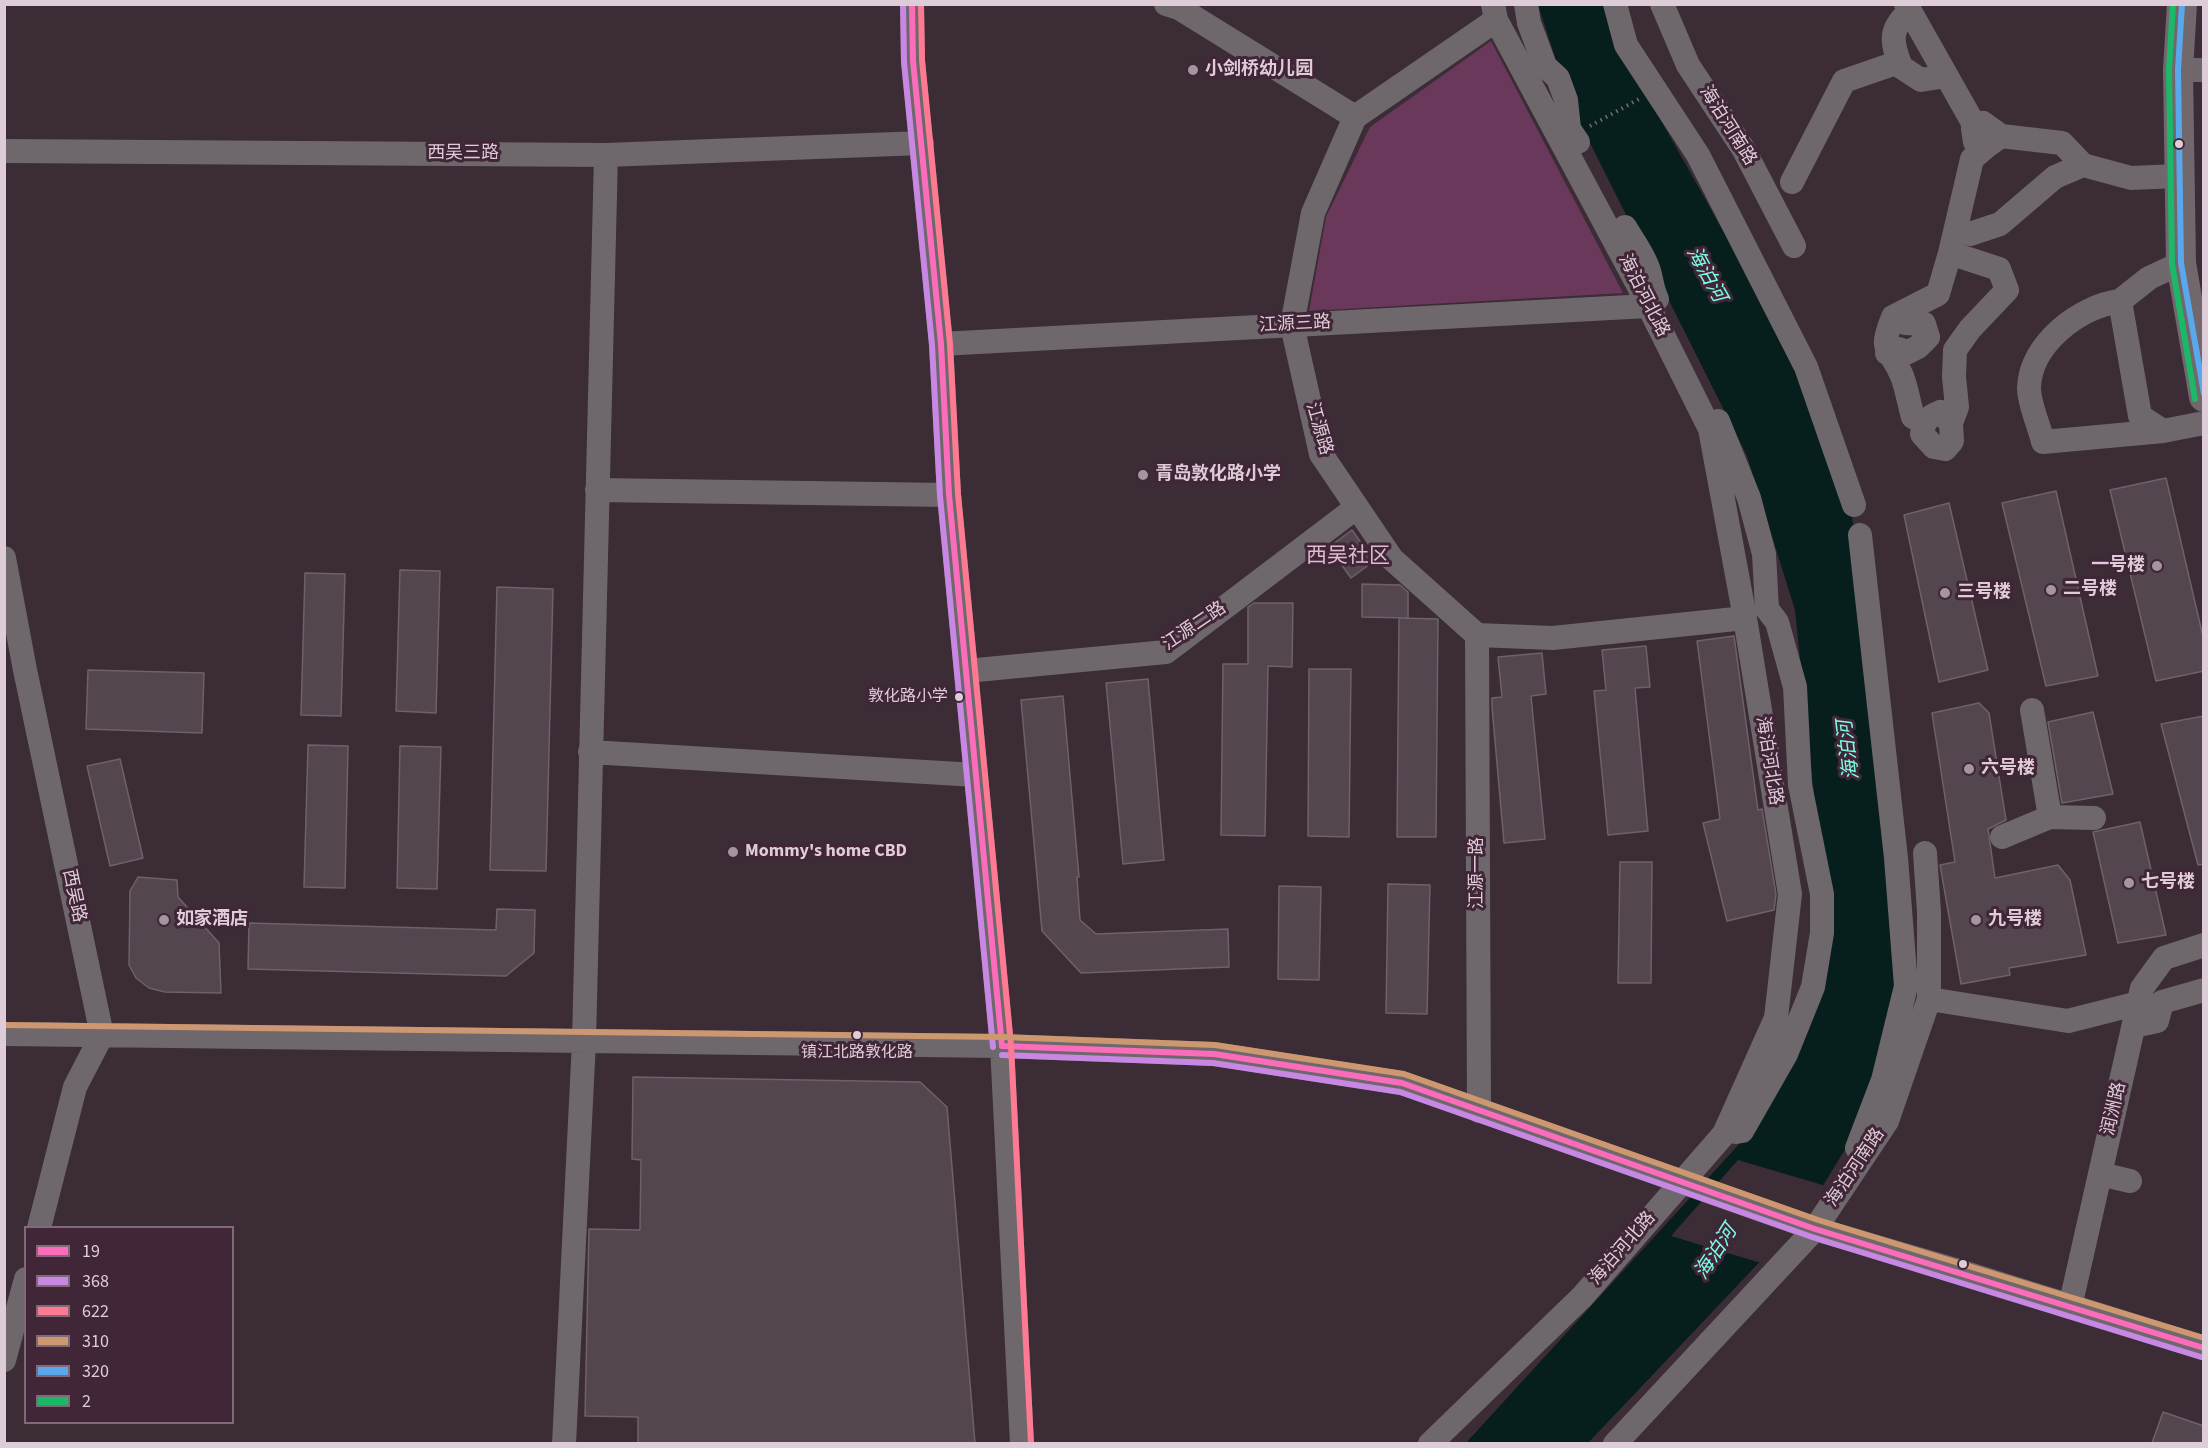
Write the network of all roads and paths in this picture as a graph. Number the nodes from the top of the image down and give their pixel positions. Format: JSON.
{"nodes":[{"id":1,"x":912,"y":4,"type":"edge"},
{"id":2,"x":1166,"y":4,"type":"edge"},
{"id":3,"x":1526,"y":4,"type":"edge"},
{"id":4,"x":1615,"y":4,"type":"edge"},
{"id":5,"x":1662,"y":4,"type":"edge"},
{"id":6,"x":2182,"y":4,"type":"edge"},
{"id":7,"x":1908,"y":8,"type":"edge"},
{"id":8,"x":1495,"y":12,"type":"edge"},
{"id":9,"x":1899,"y":62,"type":"junction"},
{"id":10,"x":2191,"y":70,"type":"edge"},
{"id":11,"x":1946,"y":76,"type":"junction"},
{"id":12,"x":1655,"y":90,"type":"junction"},
{"id":13,"x":1355,"y":117,"type":"junction"},
{"id":14,"x":1574,"y":135,"type":"junction"},
{"id":15,"x":1988,"y":137,"type":"junction"},
{"id":16,"x":922,"y":143,"type":"junction"},
{"id":17,"x":4,"y":151,"type":"edge"},
{"id":18,"x":606,"y":155,"type":"junction"},
{"id":19,"x":2083,"y":165,"type":"junction"},
{"id":20,"x":2178,"y":176,"type":"junction"},
{"id":21,"x":1792,"y":182,"type":"dead end"},
{"id":22,"x":1970,"y":234,"type":"dead end"},
{"id":23,"x":1794,"y":246,"type":"dead end"},
{"id":24,"x":1950,"y":253,"type":"junction"},
{"id":25,"x":2181,"y":263,"type":"junction"},
{"id":26,"x":2120,"y":301,"type":"junction"},
{"id":27,"x":1648,"y":306,"type":"junction"},
{"id":28,"x":1893,"y":317,"type":"junction"},
{"id":29,"x":1292,"y":325,"type":"junction"},
{"id":30,"x":941,"y":344,"type":"junction"},
{"id":31,"x":1887,"y":353,"type":"junction"},
{"id":32,"x":2204,"y":397,"type":"edge"},
{"id":33,"x":2204,"y":423,"type":"edge"},
{"id":34,"x":2163,"y":431,"type":"junction"},
{"id":35,"x":597,"y":490,"type":"junction"},
{"id":36,"x":949,"y":495,"type":"junction"},
{"id":37,"x":1854,"y":506,"type":"dead end"},
{"id":38,"x":1357,"y":507,"type":"junction"},
{"id":39,"x":1860,"y":535,"type":"dead end"},
{"id":40,"x":4,"y":558,"type":"edge"},
{"id":41,"x":1745,"y":618,"type":"junction"},
{"id":42,"x":1477,"y":635,"type":"junction"},
{"id":43,"x":966,"y":671,"type":"junction"},
{"id":44,"x":2032,"y":710,"type":"dead end"},
{"id":45,"x":591,"y":752,"type":"junction"},
{"id":46,"x":976,"y":775,"type":"junction"},
{"id":47,"x":2050,"y":817,"type":"junction"},
{"id":48,"x":2094,"y":818,"type":"dead end"},
{"id":49,"x":2002,"y":837,"type":"dead end"},
{"id":50,"x":1924,"y":853,"type":"dead end"},
{"id":51,"x":2204,"y":945,"type":"edge"},
{"id":52,"x":2204,"y":990,"type":"edge"},
{"id":53,"x":1929,"y":999,"type":"junction"},
{"id":54,"x":2136,"y":1014,"type":"junction"},
{"id":55,"x":4,"y":1034,"type":"edge"},
{"id":56,"x":102,"y":1035,"type":"junction"},
{"id":57,"x":584,"y":1041,"type":"junction"},
{"id":58,"x":1002,"y":1046,"type":"junction"},
{"id":59,"x":1479,"y":1111,"type":"junction"},
{"id":60,"x":1724,"y":1134,"type":"junction"},
{"id":61,"x":2100,"y":1174,"type":"junction"},
{"id":62,"x":2130,"y":1181,"type":"dead end"},
{"id":63,"x":1680,"y":1182,"type":"junction"},
{"id":64,"x":1843,"y":1187,"type":"junction"},
{"id":65,"x":39,"y":1226,"type":"edge"},
{"id":66,"x":1815,"y":1229,"type":"junction"},
{"id":67,"x":24,"y":1286,"type":"edge"},
{"id":68,"x":2070,"y":1306,"type":"junction"},
{"id":69,"x":2204,"y":1348,"type":"edge"},
{"id":70,"x":4,"y":1360,"type":"edge"},
{"id":71,"x":564,"y":1443,"type":"edge"},
{"id":72,"x":1022,"y":1443,"type":"edge"},
{"id":73,"x":1430,"y":1443,"type":"edge"},
{"id":74,"x":1615,"y":1443,"type":"edge"}],
"edges":[{"from":1,"to":16,"type":"street"},
{"from":2,"to":13,"type":"street"},
{"from":3,"to":14,"type":"street"},
{"from":4,"to":12,"type":"street"},
{"from":5,"to":23,"type":"street","name":"海泊河南路"},
{"from":6,"to":10,"type":"main road"},
{"from":7,"to":9,"type":"street"},
{"from":7,"to":11,"type":"street"},
{"from":8,"to":13,"type":"street"},
{"from":8,"to":27,"type":"street","name":"海泊河北路"},
{"from":9,"to":11,"type":"street"},
{"from":9,"to":21,"type":"street"},
{"from":10,"to":20,"type":"main road"},
{"from":11,"to":15,"type":"street"},
{"from":12,"to":14,"type":"path"},
{"from":12,"to":37,"type":"street"},
{"from":13,"to":29,"type":"street","name":"江源路"},
{"from":14,"to":60,"type":"street"},
{"from":15,"to":19,"type":"street"},
{"from":15,"to":24,"type":"street"},
{"from":16,"to":18,"type":"street","name":"西吴三路"},
{"from":16,"to":30,"type":"street"},
{"from":17,"to":18,"type":"street","name":"西吴三路"},
{"from":18,"to":35,"type":"street"},
{"from":19,"to":20,"type":"street"},
{"from":19,"to":22,"type":"street"},
{"from":20,"to":25,"type":"main road"},
{"from":24,"to":28,"type":"street"},
{"from":24,"to":31,"type":"street"},
{"from":25,"to":26,"type":"street"},
{"from":25,"to":32,"type":"main road"},
{"from":26,"to":34,"type":"street"},
{"from":26,"to":34,"type":"street"},
{"from":27,"to":29,"type":"street","name":"江源三路"},
{"from":27,"to":41,"type":"street","name":"海泊河北路"},
{"from":28,"to":31,"type":"street"},
{"from":28,"to":31,"type":"street"},
{"from":29,"to":30,"type":"street","name":"江源三路"},
{"from":29,"to":38,"type":"street","name":"江源路"},
{"from":30,"to":36,"type":"street"},
{"from":33,"to":34,"type":"street"},
{"from":35,"to":36,"type":"street"},
{"from":35,"to":45,"type":"street"},
{"from":36,"to":43,"type":"street"},
{"from":38,"to":42,"type":"street","name":"江源路"},
{"from":38,"to":43,"type":"street","name":"江源二路"},
{"from":39,"to":64,"type":"street"},
{"from":40,"to":56,"type":"street","name":"西吴路"},
{"from":41,"to":42,"type":"street"},
{"from":41,"to":60,"type":"street","name":"海泊河北路"},
{"from":42,"to":59,"type":"street","name":"江源一路"},
{"from":43,"to":46,"type":"street"},
{"from":44,"to":47,"type":"street"},
{"from":45,"to":46,"type":"street"},
{"from":45,"to":57,"type":"street"},
{"from":46,"to":58,"type":"street"},
{"from":47,"to":48,"type":"street"},
{"from":47,"to":49,"type":"street"},
{"from":50,"to":53,"type":"street","name":"海泊河南路"},
{"from":51,"to":54,"type":"street","name":"润洲路"},
{"from":52,"to":54,"type":"street"},
{"from":53,"to":54,"type":"street"},
{"from":53,"to":64,"type":"street","name":"海泊河南路"},
{"from":54,"to":61,"type":"street","name":"润洲路"},
{"from":55,"to":56,"type":"street"},
{"from":56,"to":57,"type":"street"},
{"from":56,"to":65,"type":"street"},
{"from":57,"to":58,"type":"street"},
{"from":57,"to":71,"type":"street"},
{"from":58,"to":59,"type":"street"},
{"from":58,"to":72,"type":"street"},
{"from":59,"to":63,"type":"street"},
{"from":60,"to":63,"type":"street","name":"海泊河北路"},
{"from":61,"to":62,"type":"street"},
{"from":61,"to":68,"type":"street","name":"润洲路"},
{"from":63,"to":66,"type":"street"},
{"from":63,"to":73,"type":"street","name":"海泊河北路"},
{"from":64,"to":66,"type":"street","name":"海泊河南路"},
{"from":66,"to":68,"type":"street"},
{"from":66,"to":74,"type":"street","name":"海泊河南路"},
{"from":67,"to":70,"type":"street"},
{"from":68,"to":69,"type":"street"}]}
